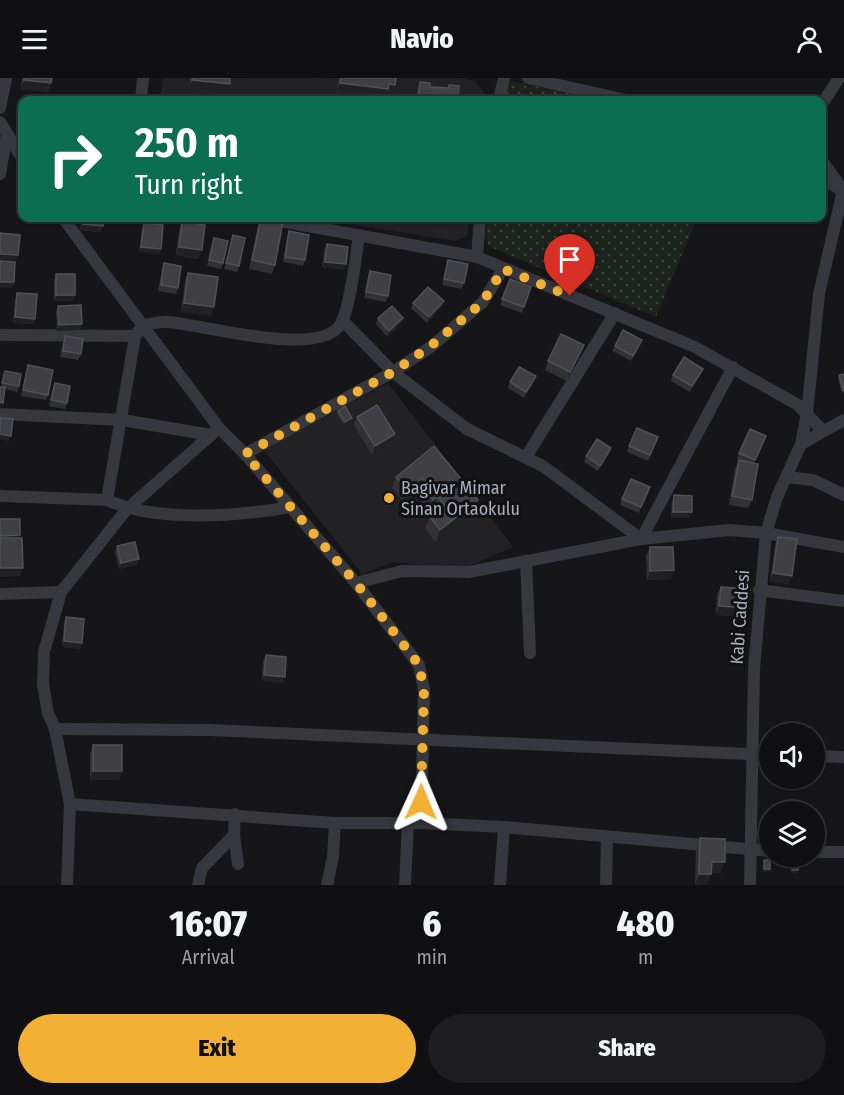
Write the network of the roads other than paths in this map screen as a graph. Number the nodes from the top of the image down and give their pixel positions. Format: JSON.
{"nodes":[{"id":1,"x":6,"y":78,"type":"edge"},
{"id":2,"x":143,"y":78,"type":"edge"},
{"id":3,"x":504,"y":78,"type":"edge"},
{"id":4,"x":528,"y":78,"type":"edge"},
{"id":5,"x":839,"y":78,"type":"edge"},
{"id":6,"x":141,"y":96,"type":"edge"},
{"id":7,"x":500,"y":96,"type":"edge"},
{"id":8,"x":608,"y":96,"type":"edge"},
{"id":9,"x":826,"y":98,"type":"edge"},
{"id":10,"x":0,"y":108,"type":"edge"},
{"id":11,"x":0,"y":122,"type":"edge"},
{"id":12,"x":7,"y":134,"type":"junction"},
{"id":13,"x":18,"y":152,"type":"edge"},
{"id":14,"x":826,"y":167,"type":"edge"},
{"id":15,"x":0,"y":171,"type":"edge"},
{"id":16,"x":826,"y":181,"type":"edge"},
{"id":17,"x":843,"y":190,"type":"edge"},
{"id":18,"x":66,"y":222,"type":"edge"},
{"id":19,"x":287,"y":222,"type":"edge"},
{"id":20,"x":480,"y":222,"type":"edge"},
{"id":21,"x":360,"y":235,"type":"junction"},
{"id":22,"x":477,"y":257,"type":"junction"},
{"id":23,"x":503,"y":269,"type":"junction"},
{"id":24,"x":615,"y":313,"type":"junction"},
{"id":25,"x":342,"y":320,"type":"junction"},
{"id":26,"x":139,"y":331,"type":"junction"},
{"id":27,"x":0,"y":335,"type":"edge"},
{"id":28,"x":733,"y":367,"type":"junction"},
{"id":29,"x":393,"y":372,"type":"junction"},
{"id":30,"x":0,"y":414,"type":"edge"},
{"id":31,"x":807,"y":414,"type":"junction"},
{"id":32,"x":122,"y":420,"type":"junction"},
{"id":33,"x":844,"y":420,"type":"edge"},
{"id":34,"x":215,"y":431,"type":"junction"},
{"id":35,"x":823,"y":431,"type":"junction"},
{"id":36,"x":801,"y":444,"type":"junction"},
{"id":37,"x":245,"y":454,"type":"junction"},
{"id":38,"x":526,"y":457,"type":"junction"},
{"id":39,"x":786,"y":477,"type":"junction"},
{"id":40,"x":844,"y":495,"type":"edge"},
{"id":41,"x":0,"y":496,"type":"edge"},
{"id":42,"x":107,"y":500,"type":"junction"},
{"id":43,"x":291,"y":507,"type":"junction"},
{"id":44,"x":127,"y":509,"type":"junction"},
{"id":45,"x":766,"y":533,"type":"junction"},
{"id":46,"x":641,"y":539,"type":"junction"},
{"id":47,"x":844,"y":547,"type":"edge"},
{"id":48,"x":526,"y":561,"type":"junction"},
{"id":49,"x":356,"y":583,"type":"junction"},
{"id":50,"x":759,"y":590,"type":"junction"},
{"id":51,"x":61,"y":592,"type":"junction"},
{"id":52,"x":0,"y":594,"type":"edge"},
{"id":53,"x":844,"y":601,"type":"edge"},
{"id":54,"x":530,"y":653,"type":"dead end"},
{"id":55,"x":55,"y":729,"type":"junction"},
{"id":56,"x":422,"y":738,"type":"junction"},
{"id":57,"x":752,"y":754,"type":"junction"},
{"id":58,"x":759,"y":754,"type":"edge"},
{"id":59,"x":825,"y":756,"type":"edge"},
{"id":60,"x":844,"y":757,"type":"edge"},
{"id":61,"x":70,"y":804,"type":"junction"},
{"id":62,"x":235,"y":814,"type":"junction"},
{"id":63,"x":335,"y":823,"type":"junction"},
{"id":64,"x":414,"y":823,"type":"junction"},
{"id":65,"x":504,"y":827,"type":"junction"},
{"id":66,"x":234,"y":835,"type":"junction"},
{"id":67,"x":607,"y":837,"type":"junction"},
{"id":68,"x":750,"y":850,"type":"junction"},
{"id":69,"x":759,"y":850,"type":"edge"},
{"id":70,"x":825,"y":852,"type":"edge"},
{"id":71,"x":844,"y":852,"type":"edge"},
{"id":72,"x":238,"y":864,"type":"dead end"},
{"id":73,"x":67,"y":885,"type":"edge"},
{"id":74,"x":198,"y":885,"type":"edge"},
{"id":75,"x":327,"y":885,"type":"edge"},
{"id":76,"x":405,"y":885,"type":"edge"},
{"id":77,"x":500,"y":885,"type":"edge"},
{"id":78,"x":606,"y":885,"type":"edge"},
{"id":79,"x":750,"y":885,"type":"edge"}],
"edges":[{"from":1,"to":10,"type":"street"},
{"from":2,"to":6,"type":"street"},
{"from":3,"to":7,"type":"street"},
{"from":4,"to":8,"type":"street"},
{"from":5,"to":9,"type":"street"},
{"from":11,"to":12,"type":"street"},
{"from":12,"to":13,"type":"street"},
{"from":12,"to":15,"type":"street"},
{"from":14,"to":17,"type":"street"},
{"from":16,"to":17,"type":"street"},
{"from":17,"to":31,"type":"street","name":"Kabi Caddesi"},
{"from":18,"to":26,"type":"street"},
{"from":19,"to":21,"type":"street"},
{"from":20,"to":22,"type":"street"},
{"from":21,"to":22,"type":"street"},
{"from":21,"to":25,"type":"street"},
{"from":22,"to":23,"type":"street"},
{"from":23,"to":24,"type":"street"},
{"from":23,"to":29,"type":"street"},
{"from":24,"to":28,"type":"street"},
{"from":24,"to":38,"type":"street"},
{"from":25,"to":26,"type":"street"},
{"from":25,"to":29,"type":"street"},
{"from":26,"to":27,"type":"street"},
{"from":26,"to":32,"type":"street"},
{"from":26,"to":34,"type":"street"},
{"from":28,"to":31,"type":"street"},
{"from":28,"to":46,"type":"street"},
{"from":29,"to":37,"type":"street"},
{"from":29,"to":38,"type":"street"},
{"from":30,"to":32,"type":"street"},
{"from":31,"to":35,"type":"street"},
{"from":31,"to":36,"type":"street","name":"Kabi Caddesi"},
{"from":32,"to":34,"type":"street"},
{"from":32,"to":42,"type":"street"},
{"from":33,"to":35,"type":"street"},
{"from":34,"to":37,"type":"street"},
{"from":34,"to":44,"type":"street"},
{"from":35,"to":36,"type":"street"},
{"from":36,"to":39,"type":"street","name":"Kabi Caddesi"},
{"from":37,"to":43,"type":"street"},
{"from":38,"to":46,"type":"street"},
{"from":39,"to":40,"type":"street"},
{"from":39,"to":45,"type":"street","name":"Kabi Caddesi"},
{"from":41,"to":42,"type":"street"},
{"from":42,"to":44,"type":"street"},
{"from":43,"to":44,"type":"street"},
{"from":43,"to":49,"type":"street"},
{"from":44,"to":51,"type":"street"},
{"from":45,"to":46,"type":"street"},
{"from":45,"to":47,"type":"street"},
{"from":45,"to":50,"type":"street","name":"Kabi Caddesi"},
{"from":46,"to":48,"type":"street"},
{"from":48,"to":49,"type":"street"},
{"from":48,"to":54,"type":"street"},
{"from":49,"to":56,"type":"street"},
{"from":50,"to":53,"type":"street"},
{"from":50,"to":57,"type":"street","name":"Kabi Caddesi"},
{"from":51,"to":52,"type":"street"},
{"from":51,"to":55,"type":"street"},
{"from":55,"to":56,"type":"street"},
{"from":55,"to":61,"type":"street"},
{"from":56,"to":57,"type":"street"},
{"from":56,"to":64,"type":"street"},
{"from":57,"to":58,"type":"street"},
{"from":57,"to":68,"type":"street","name":"Kabi Caddesi"},
{"from":59,"to":60,"type":"street"},
{"from":61,"to":62,"type":"street"},
{"from":61,"to":73,"type":"street"},
{"from":62,"to":63,"type":"street"},
{"from":62,"to":66,"type":"street"},
{"from":63,"to":64,"type":"street"},
{"from":63,"to":75,"type":"street"},
{"from":64,"to":65,"type":"street"},
{"from":64,"to":76,"type":"street"},
{"from":65,"to":67,"type":"street"},
{"from":65,"to":77,"type":"street"},
{"from":66,"to":72,"type":"street"},
{"from":66,"to":74,"type":"street"},
{"from":67,"to":68,"type":"street"},
{"from":67,"to":78,"type":"street"},
{"from":68,"to":69,"type":"street"},
{"from":68,"to":79,"type":"street","name":"Kabi Caddesi"},
{"from":70,"to":71,"type":"street"}]}
